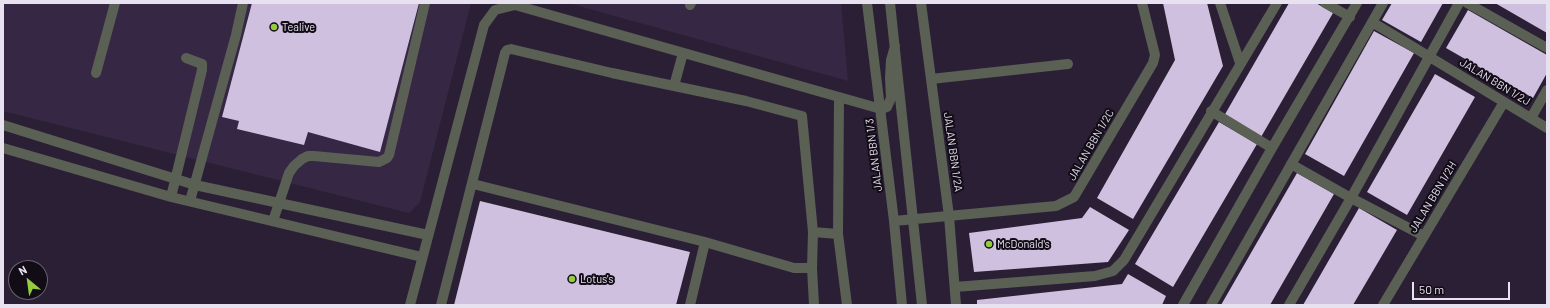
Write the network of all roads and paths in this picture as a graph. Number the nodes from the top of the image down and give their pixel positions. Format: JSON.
{"nodes":[{"id":1,"x":115,"y":3,"type":"edge"},
{"id":2,"x":243,"y":3,"type":"edge"},
{"id":3,"x":425,"y":3,"type":"edge"},
{"id":4,"x":867,"y":3,"type":"edge"},
{"id":5,"x":890,"y":3,"type":"edge"},
{"id":6,"x":921,"y":3,"type":"edge"},
{"id":7,"x":1142,"y":3,"type":"edge"},
{"id":8,"x":1220,"y":3,"type":"edge"},
{"id":9,"x":1276,"y":3,"type":"edge"},
{"id":10,"x":1325,"y":3,"type":"edge"},
{"id":11,"x":1357,"y":3,"type":"edge"},
{"id":12,"x":1383,"y":3,"type":"edge"},
{"id":13,"x":1459,"y":3,"type":"edge"},
{"id":14,"x":1467,"y":3,"type":"edge"},
{"id":15,"x":1350,"y":17,"type":"junction"},
{"id":16,"x":1372,"y":22,"type":"junction"},
{"id":17,"x":895,"y":46,"type":"junction"},
{"id":18,"x":1547,"y":48,"type":"edge"},
{"id":19,"x":683,"y":54,"type":"junction"},
{"id":20,"x":1430,"y":56,"type":"junction"},
{"id":21,"x":186,"y":58,"type":"dead end"},
{"id":22,"x":1240,"y":63,"type":"junction"},
{"id":23,"x":1068,"y":64,"type":"dead end"},
{"id":24,"x":96,"y":73,"type":"dead end"},
{"id":25,"x":931,"y":79,"type":"junction"},
{"id":26,"x":674,"y":86,"type":"junction"},
{"id":27,"x":1547,"y":90,"type":"edge"},
{"id":28,"x":839,"y":99,"type":"junction"},
{"id":29,"x":1504,"y":102,"type":"junction"},
{"id":30,"x":881,"y":109,"type":"junction"},
{"id":31,"x":1211,"y":111,"type":"junction"},
{"id":32,"x":1531,"y":118,"type":"junction"},
{"id":33,"x":3,"y":125,"type":"edge"},
{"id":34,"x":1547,"y":128,"type":"edge"},
{"id":35,"x":3,"y":148,"type":"edge"},
{"id":36,"x":1272,"y":148,"type":"junction"},
{"id":37,"x":1291,"y":164,"type":"junction"},
{"id":38,"x":176,"y":180,"type":"junction"},
{"id":39,"x":473,"y":184,"type":"junction"},
{"id":40,"x":195,"y":185,"type":"junction"},
{"id":41,"x":171,"y":197,"type":"junction"},
{"id":42,"x":1351,"y":198,"type":"junction"},
{"id":43,"x":190,"y":202,"type":"junction"},
{"id":44,"x":279,"y":203,"type":"junction"},
{"id":45,"x":949,"y":216,"type":"junction"},
{"id":46,"x":914,"y":219,"type":"junction"},
{"id":47,"x":894,"y":221,"type":"junction"},
{"id":48,"x":273,"y":222,"type":"junction"},
{"id":49,"x":812,"y":232,"type":"junction"},
{"id":50,"x":838,"y":234,"type":"junction"},
{"id":51,"x":428,"y":235,"type":"junction"},
{"id":52,"x":1424,"y":236,"type":"junction"},
{"id":53,"x":705,"y":242,"type":"junction"},
{"id":54,"x":422,"y":257,"type":"junction"},
{"id":55,"x":812,"y":268,"type":"junction"},
{"id":56,"x":955,"y":287,"type":"junction"},
{"id":57,"x":410,"y":305,"type":"edge"},
{"id":58,"x":441,"y":305,"type":"edge"},
{"id":59,"x":690,"y":305,"type":"edge"},
{"id":60,"x":814,"y":305,"type":"edge"},
{"id":61,"x":847,"y":305,"type":"edge"},
{"id":62,"x":902,"y":305,"type":"edge"},
{"id":63,"x":922,"y":305,"type":"edge"},
{"id":64,"x":956,"y":305,"type":"edge"},
{"id":65,"x":1183,"y":305,"type":"edge"},
{"id":66,"x":1211,"y":305,"type":"edge"},
{"id":67,"x":1289,"y":305,"type":"edge"},
{"id":68,"x":1383,"y":305,"type":"edge"}],
"edges":[{"from":1,"to":24,"type":"street"},
{"from":2,"to":40,"type":"street"},
{"from":3,"to":44,"type":"street"},
{"from":4,"to":30,"type":"street","name":"JALAN BBN 1/3"},
{"from":5,"to":17,"type":"street"},
{"from":6,"to":25,"type":"street","name":"JALAN BBN 1/2A"},
{"from":7,"to":45,"type":"street","name":"JALAN BBN 1/2C"},
{"from":8,"to":22,"type":"street"},
{"from":9,"to":22,"type":"street"},
{"from":10,"to":15,"type":"street"},
{"from":11,"to":15,"type":"street"},
{"from":12,"to":16,"type":"street"},
{"from":13,"to":20,"type":"street"},
{"from":14,"to":18,"type":"street"},
{"from":15,"to":36,"type":"street"},
{"from":16,"to":20,"type":"street","name":"JALAN BBN 1/2J"},
{"from":16,"to":37,"type":"street"},
{"from":17,"to":30,"type":"street"},
{"from":17,"to":46,"type":"street"},
{"from":19,"to":26,"type":"street"},
{"from":19,"to":28,"type":"street"},
{"from":19,"to":51,"type":"street"},
{"from":20,"to":29,"type":"street","name":"JALAN BBN 1/2J"},
{"from":20,"to":42,"type":"street"},
{"from":21,"to":38,"type":"street"},
{"from":22,"to":31,"type":"street"},
{"from":23,"to":25,"type":"street"},
{"from":25,"to":45,"type":"street","name":"JALAN BBN 1/2A"},
{"from":26,"to":39,"type":"street"},
{"from":26,"to":49,"type":"street"},
{"from":27,"to":32,"type":"street"},
{"from":28,"to":30,"type":"street"},
{"from":28,"to":50,"type":"street"},
{"from":29,"to":32,"type":"street","name":"JALAN BBN 1/2J"},
{"from":29,"to":52,"type":"street","name":"JALAN BBN 1/2H"},
{"from":30,"to":47,"type":"street","name":"JALAN BBN 1/3"},
{"from":31,"to":36,"type":"street"},
{"from":31,"to":56,"type":"street"},
{"from":32,"to":34,"type":"street","name":"JALAN BBN 1/2J"},
{"from":33,"to":38,"type":"street"},
{"from":35,"to":41,"type":"street"},
{"from":36,"to":65,"type":"street"},
{"from":37,"to":42,"type":"street"},
{"from":37,"to":66,"type":"street"},
{"from":38,"to":40,"type":"street"},
{"from":38,"to":41,"type":"street"},
{"from":39,"to":53,"type":"street"},
{"from":39,"to":58,"type":"street"},
{"from":40,"to":43,"type":"street"},
{"from":40,"to":44,"type":"street"},
{"from":41,"to":43,"type":"street"},
{"from":42,"to":52,"type":"street"},
{"from":42,"to":67,"type":"street"},
{"from":43,"to":48,"type":"street"},
{"from":44,"to":48,"type":"street"},
{"from":44,"to":51,"type":"street"},
{"from":45,"to":46,"type":"street","name":"JALAN BBN 1/2C"},
{"from":45,"to":56,"type":"street","name":"JALAN BBN 1/2A"},
{"from":46,"to":47,"type":"street","name":"JALAN BBN 1/2C"},
{"from":46,"to":63,"type":"street"},
{"from":47,"to":62,"type":"street","name":"JALAN BBN 1/3"},
{"from":48,"to":54,"type":"street"},
{"from":49,"to":50,"type":"street"},
{"from":49,"to":55,"type":"street"},
{"from":50,"to":61,"type":"street"},
{"from":51,"to":54,"type":"street"},
{"from":52,"to":68,"type":"street","name":"JALAN BBN 1/2H"},
{"from":53,"to":55,"type":"street"},
{"from":53,"to":59,"type":"street"},
{"from":54,"to":57,"type":"street"},
{"from":55,"to":60,"type":"street"},
{"from":56,"to":64,"type":"street","name":"JALAN BBN 1/2A"}]}
